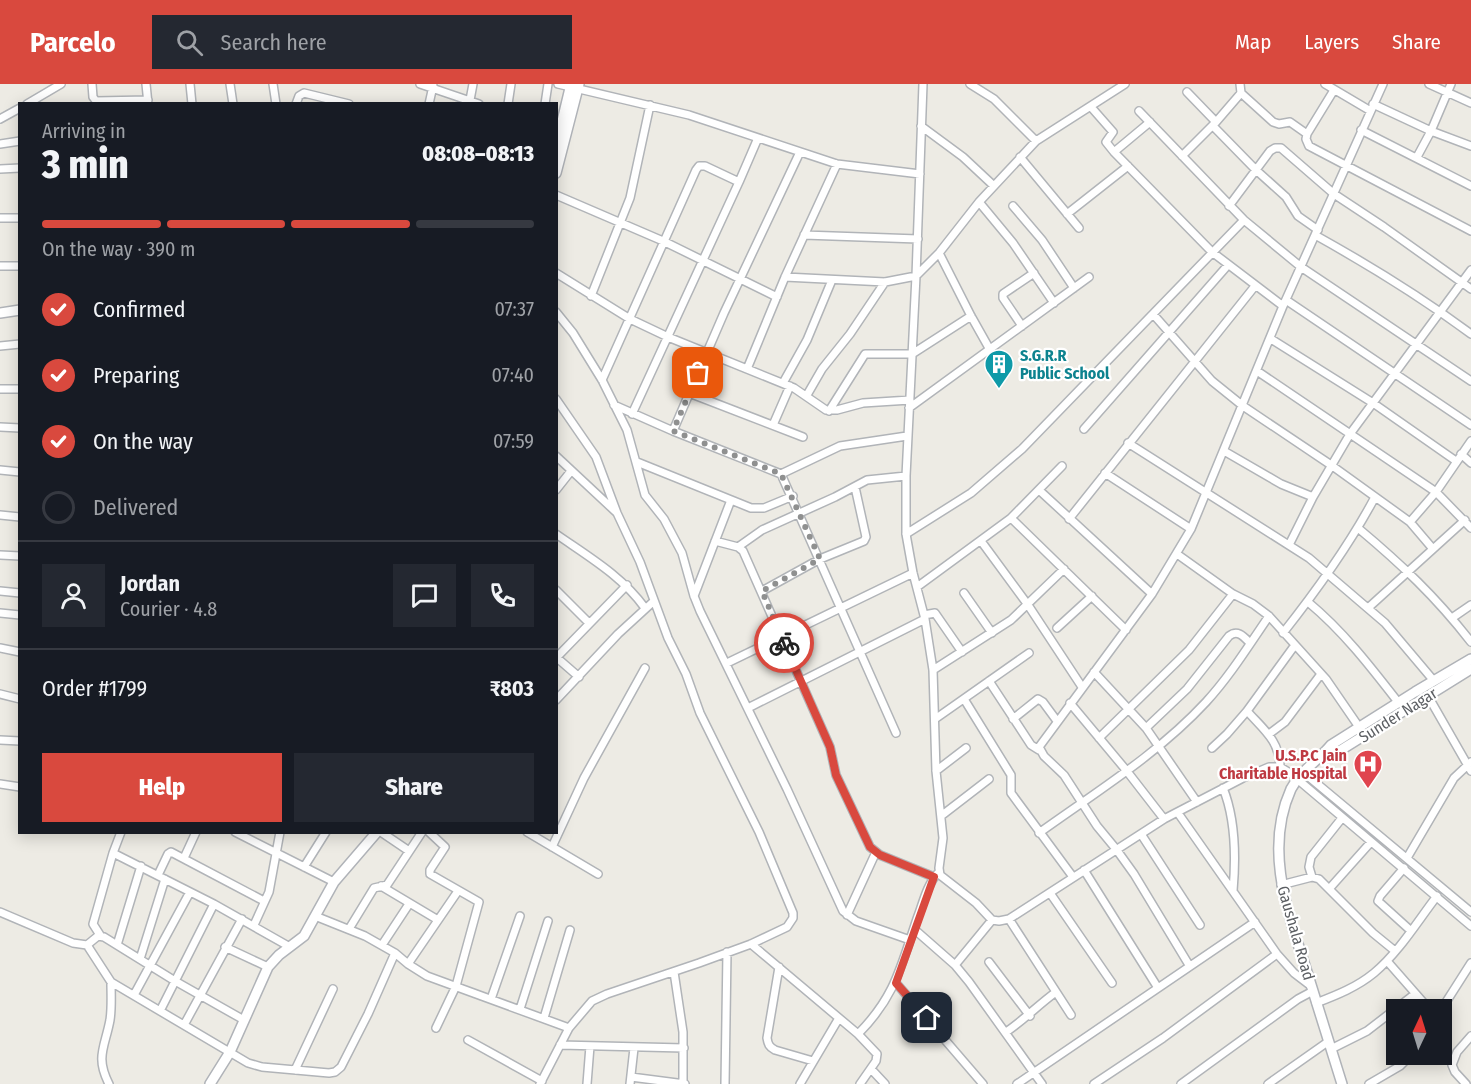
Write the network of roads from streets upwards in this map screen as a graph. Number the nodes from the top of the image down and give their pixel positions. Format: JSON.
{"nodes":[{"id":1,"x":60,"y":84,"type":"edge"},
{"id":2,"x":93,"y":84,"type":"edge"},
{"id":3,"x":146,"y":84,"type":"edge"},
{"id":4,"x":190,"y":84,"type":"edge"},
{"id":5,"x":230,"y":84,"type":"edge"},
{"id":6,"x":273,"y":84,"type":"edge"},
{"id":7,"x":420,"y":84,"type":"edge"},
{"id":8,"x":473,"y":84,"type":"edge"},
{"id":9,"x":511,"y":84,"type":"edge"},
{"id":10,"x":549,"y":84,"type":"edge"},
{"id":11,"x":558,"y":84,"type":"edge"},
{"id":12,"x":923,"y":84,"type":"edge"},
{"id":13,"x":970,"y":84,"type":"edge"},
{"id":14,"x":1125,"y":84,"type":"edge"},
{"id":15,"x":1240,"y":84,"type":"edge"},
{"id":16,"x":1325,"y":84,"type":"edge"},
{"id":17,"x":1383,"y":84,"type":"edge"},
{"id":18,"x":1429,"y":84,"type":"edge"},
{"id":19,"x":1451,"y":84,"type":"edge"},
{"id":20,"x":433,"y":86,"type":"edge"},
{"id":21,"x":575,"y":86,"type":"edge"},
{"id":22,"x":46,"y":87,"type":"edge"},
{"id":23,"x":1334,"y":90,"type":"junction"},
{"id":24,"x":1187,"y":92,"type":"dead end"},
{"id":25,"x":1447,"y":92,"type":"junction"},
{"id":26,"x":1241,"y":93,"type":"junction"},
{"id":27,"x":464,"y":101,"type":"edge"},
{"id":28,"x":29,"y":102,"type":"edge"},
{"id":29,"x":101,"y":102,"type":"edge"},
{"id":30,"x":148,"y":102,"type":"edge"},
{"id":31,"x":192,"y":102,"type":"edge"},
{"id":32,"x":233,"y":102,"type":"edge"},
{"id":33,"x":276,"y":102,"type":"edge"},
{"id":34,"x":297,"y":102,"type":"edge"},
{"id":35,"x":336,"y":102,"type":"edge"},
{"id":36,"x":429,"y":102,"type":"edge"},
{"id":37,"x":508,"y":102,"type":"edge"},
{"id":38,"x":545,"y":102,"type":"edge"},
{"id":39,"x":1471,"y":103,"type":"edge"},
{"id":40,"x":650,"y":105,"type":"junction"},
{"id":41,"x":1091,"y":107,"type":"junction"},
{"id":42,"x":1371,"y":107,"type":"junction"},
{"id":43,"x":18,"y":109,"type":"edge"},
{"id":44,"x":1139,"y":111,"type":"dead end"},
{"id":45,"x":0,"y":119,"type":"edge"},
{"id":46,"x":1150,"y":122,"type":"junction"},
{"id":47,"x":1215,"y":124,"type":"junction"},
{"id":48,"x":921,"y":126,"type":"junction"},
{"id":49,"x":559,"y":130,"type":"edge"},
{"id":50,"x":1361,"y":130,"type":"junction"},
{"id":51,"x":1431,"y":131,"type":"junction"},
{"id":52,"x":1308,"y":134,"type":"junction"},
{"id":53,"x":758,"y":138,"type":"junction"},
{"id":54,"x":18,"y":141,"type":"edge"},
{"id":55,"x":1036,"y":141,"type":"junction"},
{"id":56,"x":0,"y":144,"type":"edge"},
{"id":57,"x":1471,"y":146,"type":"edge"},
{"id":58,"x":800,"y":152,"type":"junction"},
{"id":59,"x":1114,"y":152,"type":"junction"},
{"id":60,"x":1182,"y":156,"type":"junction"},
{"id":61,"x":1020,"y":157,"type":"junction"},
{"id":62,"x":1417,"y":157,"type":"junction"},
{"id":63,"x":558,"y":164,"type":"edge"},
{"id":64,"x":837,"y":164,"type":"junction"},
{"id":65,"x":1346,"y":164,"type":"junction"},
{"id":66,"x":1128,"y":166,"type":"junction"},
{"id":67,"x":18,"y":168,"type":"edge"},
{"id":68,"x":0,"y":169,"type":"edge"},
{"id":69,"x":1256,"y":170,"type":"junction"},
{"id":70,"x":920,"y":174,"type":"junction"},
{"id":71,"x":739,"y":182,"type":"junction"},
{"id":72,"x":994,"y":186,"type":"junction"},
{"id":73,"x":1471,"y":186,"type":"edge"},
{"id":74,"x":1334,"y":194,"type":"junction"},
{"id":75,"x":558,"y":196,"type":"edge"},
{"id":76,"x":980,"y":202,"type":"junction"},
{"id":77,"x":1013,"y":206,"type":"dead end"},
{"id":78,"x":1229,"y":206,"type":"junction"},
{"id":79,"x":1067,"y":214,"type":"junction"},
{"id":80,"x":0,"y":218,"type":"edge"},
{"id":81,"x":18,"y":218,"type":"edge"},
{"id":82,"x":1244,"y":220,"type":"junction"},
{"id":83,"x":622,"y":222,"type":"junction"},
{"id":84,"x":1079,"y":228,"type":"dead end"},
{"id":85,"x":1471,"y":231,"type":"edge"},
{"id":86,"x":1316,"y":232,"type":"junction"},
{"id":87,"x":804,"y":236,"type":"junction"},
{"id":88,"x":918,"y":239,"type":"junction"},
{"id":89,"x":663,"y":241,"type":"junction"},
{"id":90,"x":1212,"y":252,"type":"junction"},
{"id":91,"x":939,"y":253,"type":"junction"},
{"id":92,"x":703,"y":260,"type":"junction"},
{"id":93,"x":1227,"y":265,"type":"junction"},
{"id":94,"x":0,"y":266,"type":"edge"},
{"id":95,"x":18,"y":266,"type":"edge"},
{"id":96,"x":1301,"y":267,"type":"junction"},
{"id":97,"x":1471,"y":270,"type":"edge"},
{"id":98,"x":1034,"y":273,"type":"junction"},
{"id":99,"x":558,"y":274,"type":"edge"},
{"id":100,"x":916,"y":276,"type":"junction"},
{"id":101,"x":1089,"y":277,"type":"dead end"},
{"id":102,"x":740,"y":278,"type":"junction"},
{"id":103,"x":785,"y":278,"type":"junction"},
{"id":104,"x":832,"y":280,"type":"junction"},
{"id":105,"x":885,"y":282,"type":"junction"},
{"id":106,"x":1461,"y":283,"type":"junction"},
{"id":107,"x":1255,"y":286,"type":"junction"},
{"id":108,"x":1074,"y":288,"type":"junction"},
{"id":109,"x":1471,"y":289,"type":"edge"},
{"id":110,"x":591,"y":296,"type":"junction"},
{"id":111,"x":777,"y":297,"type":"junction"},
{"id":112,"x":1054,"y":303,"type":"junction"},
{"id":113,"x":1285,"y":303,"type":"junction"},
{"id":114,"x":18,"y":310,"type":"edge"},
{"id":115,"x":1441,"y":312,"type":"junction"},
{"id":116,"x":0,"y":313,"type":"edge"},
{"id":117,"x":558,"y":314,"type":"edge"},
{"id":118,"x":1153,"y":314,"type":"junction"},
{"id":119,"x":971,"y":316,"type":"junction"},
{"id":120,"x":630,"y":319,"type":"junction"},
{"id":121,"x":1022,"y":326,"type":"junction"},
{"id":122,"x":1170,"y":333,"type":"junction"},
{"id":123,"x":1471,"y":334,"type":"edge"},
{"id":124,"x":668,"y":338,"type":"junction"},
{"id":125,"x":1271,"y":339,"type":"junction"},
{"id":126,"x":18,"y":344,"type":"edge"},
{"id":127,"x":1416,"y":345,"type":"junction"},
{"id":128,"x":0,"y":346,"type":"edge"},
{"id":129,"x":989,"y":348,"type":"junction"},
{"id":130,"x":706,"y":352,"type":"junction"},
{"id":131,"x":912,"y":354,"type":"junction"},
{"id":132,"x":1194,"y":361,"type":"junction"},
{"id":133,"x":747,"y":369,"type":"junction"},
{"id":134,"x":1257,"y":371,"type":"junction"},
{"id":135,"x":1395,"y":374,"type":"junction"},
{"id":136,"x":602,"y":380,"type":"junction"},
{"id":137,"x":1471,"y":381,"type":"edge"},
{"id":138,"x":786,"y":385,"type":"junction"},
{"id":139,"x":0,"y":389,"type":"edge"},
{"id":140,"x":18,"y":389,"type":"edge"},
{"id":141,"x":689,"y":393,"type":"junction"},
{"id":142,"x":807,"y":395,"type":"junction"},
{"id":143,"x":558,"y":402,"type":"edge"},
{"id":144,"x":1373,"y":403,"type":"junction"},
{"id":145,"x":910,"y":404,"type":"junction"},
{"id":146,"x":615,"y":405,"type":"junction"},
{"id":147,"x":1243,"y":406,"type":"junction"},
{"id":148,"x":829,"y":411,"type":"junction"},
{"id":149,"x":632,"y":414,"type":"junction"},
{"id":150,"x":773,"y":425,"type":"junction"},
{"id":151,"x":1471,"y":425,"type":"edge"},
{"id":152,"x":0,"y":428,"type":"edge"},
{"id":153,"x":18,"y":428,"type":"edge"},
{"id":154,"x":1084,"y":429,"type":"dead end"},
{"id":155,"x":673,"y":431,"type":"junction"},
{"id":156,"x":1350,"y":434,"type":"junction"},
{"id":157,"x":907,"y":436,"type":"junction"},
{"id":158,"x":803,"y":437,"type":"dead end"},
{"id":159,"x":1471,"y":441,"type":"edge"},
{"id":160,"x":1128,"y":443,"type":"junction"},
{"id":161,"x":1224,"y":451,"type":"junction"},
{"id":162,"x":1459,"y":457,"type":"junction"},
{"id":163,"x":558,"y":458,"type":"edge"},
{"id":164,"x":637,"y":462,"type":"junction"},
{"id":165,"x":1471,"y":463,"type":"edge"},
{"id":166,"x":1331,"y":465,"type":"junction"},
{"id":167,"x":1062,"y":466,"type":"dead end"},
{"id":168,"x":0,"y":471,"type":"edge"},
{"id":169,"x":571,"y":471,"type":"junction"},
{"id":170,"x":18,"y":472,"type":"edge"},
{"id":171,"x":1105,"y":473,"type":"junction"},
{"id":172,"x":781,"y":474,"type":"junction"},
{"id":173,"x":906,"y":476,"type":"junction"},
{"id":174,"x":558,"y":487,"type":"edge"},
{"id":175,"x":855,"y":487,"type":"junction"},
{"id":176,"x":1040,"y":490,"type":"junction"},
{"id":177,"x":1206,"y":492,"type":"junction"},
{"id":178,"x":1436,"y":492,"type":"junction"},
{"id":179,"x":792,"y":496,"type":"junction"},
{"id":180,"x":1313,"y":497,"type":"junction"},
{"id":181,"x":1375,"y":497,"type":"junction"},
{"id":182,"x":731,"y":500,"type":"junction"},
{"id":183,"x":617,"y":513,"type":"junction"},
{"id":184,"x":800,"y":514,"type":"junction"},
{"id":185,"x":0,"y":515,"type":"edge"},
{"id":186,"x":18,"y":517,"type":"edge"},
{"id":187,"x":1011,"y":518,"type":"junction"},
{"id":188,"x":1070,"y":519,"type":"junction"},
{"id":189,"x":1465,"y":520,"type":"junction"},
{"id":190,"x":1410,"y":522,"type":"junction"},
{"id":191,"x":1191,"y":528,"type":"junction"},
{"id":192,"x":1358,"y":528,"type":"junction"},
{"id":193,"x":1471,"y":528,"type":"edge"},
{"id":194,"x":906,"y":534,"type":"junction"},
{"id":195,"x":558,"y":535,"type":"edge"},
{"id":196,"x":715,"y":541,"type":"junction"},
{"id":197,"x":981,"y":541,"type":"junction"},
{"id":198,"x":1289,"y":545,"type":"junction"},
{"id":199,"x":738,"y":547,"type":"junction"},
{"id":200,"x":1433,"y":549,"type":"junction"},
{"id":201,"x":1177,"y":554,"type":"junction"},
{"id":202,"x":0,"y":555,"type":"edge"},
{"id":203,"x":18,"y":556,"type":"edge"},
{"id":204,"x":820,"y":559,"type":"junction"},
{"id":205,"x":1064,"y":569,"type":"junction"},
{"id":206,"x":1408,"y":570,"type":"junction"},
{"id":207,"x":913,"y":573,"type":"junction"},
{"id":208,"x":1328,"y":574,"type":"junction"},
{"id":209,"x":627,"y":585,"type":"junction"},
{"id":210,"x":917,"y":586,"type":"junction"},
{"id":211,"x":0,"y":591,"type":"edge"},
{"id":212,"x":762,"y":591,"type":"junction"},
{"id":213,"x":558,"y":592,"type":"edge"},
{"id":214,"x":18,"y":593,"type":"edge"},
{"id":215,"x":964,"y":593,"type":"dead end"},
{"id":216,"x":1152,"y":594,"type":"junction"},
{"id":217,"x":1233,"y":594,"type":"junction"},
{"id":218,"x":694,"y":596,"type":"junction"},
{"id":219,"x":1092,"y":596,"type":"junction"},
{"id":220,"x":654,"y":601,"type":"junction"},
{"id":221,"x":1308,"y":602,"type":"junction"},
{"id":222,"x":1028,"y":605,"type":"junction"},
{"id":223,"x":1471,"y":605,"type":"edge"},
{"id":224,"x":645,"y":608,"type":"junction"},
{"id":225,"x":1368,"y":608,"type":"junction"},
{"id":226,"x":841,"y":609,"type":"junction"},
{"id":227,"x":0,"y":612,"type":"edge"},
{"id":228,"x":18,"y":615,"type":"edge"},
{"id":229,"x":1269,"y":616,"type":"junction"},
{"id":230,"x":924,"y":617,"type":"junction"},
{"id":231,"x":1452,"y":618,"type":"junction"},
{"id":232,"x":589,"y":623,"type":"junction"},
{"id":233,"x":1057,"y":628,"type":"dead end"},
{"id":234,"x":1126,"y":630,"type":"junction"},
{"id":235,"x":992,"y":633,"type":"junction"},
{"id":236,"x":1283,"y":633,"type":"junction"},
{"id":237,"x":782,"y":636,"type":"junction"},
{"id":238,"x":1471,"y":642,"type":"edge"},
{"id":239,"x":1250,"y":643,"type":"junction"},
{"id":240,"x":1294,"y":645,"type":"junction"},
{"id":241,"x":0,"y":648,"type":"edge"},
{"id":242,"x":18,"y":652,"type":"edge"},
{"id":243,"x":861,"y":652,"type":"junction"},
{"id":244,"x":962,"y":652,"type":"junction"},
{"id":245,"x":1029,"y":653,"type":"dead end"},
{"id":246,"x":558,"y":656,"type":"edge"},
{"id":247,"x":558,"y":658,"type":"edge"},
{"id":248,"x":1471,"y":659,"type":"edge"},
{"id":249,"x":727,"y":663,"type":"junction"},
{"id":250,"x":645,"y":668,"type":"dead end"},
{"id":251,"x":933,"y":669,"type":"junction"},
{"id":252,"x":1471,"y":669,"type":"edge"},
{"id":253,"x":1094,"y":672,"type":"junction"},
{"id":254,"x":1321,"y":674,"type":"junction"},
{"id":255,"x":579,"y":677,"type":"junction"},
{"id":256,"x":800,"y":681,"type":"junction"},
{"id":257,"x":989,"y":681,"type":"junction"},
{"id":258,"x":1434,"y":681,"type":"junction"},
{"id":259,"x":1082,"y":687,"type":"junction"},
{"id":260,"x":0,"y":694,"type":"edge"},
{"id":261,"x":1428,"y":696,"type":"junction"},
{"id":262,"x":18,"y":698,"type":"edge"},
{"id":263,"x":558,"y":698,"type":"edge"},
{"id":264,"x":964,"y":699,"type":"junction"},
{"id":265,"x":1398,"y":702,"type":"junction"},
{"id":266,"x":1070,"y":703,"type":"junction"},
{"id":267,"x":748,"y":708,"type":"junction"},
{"id":268,"x":1129,"y":710,"type":"junction"},
{"id":269,"x":1247,"y":711,"type":"junction"},
{"id":270,"x":935,"y":719,"type":"junction"},
{"id":271,"x":1013,"y":719,"type":"junction"},
{"id":272,"x":1057,"y":721,"type":"junction"},
{"id":273,"x":1359,"y":727,"type":"junction"},
{"id":274,"x":1146,"y":728,"type":"junction"},
{"id":275,"x":896,"y":733,"type":"dead end"},
{"id":276,"x":1269,"y":734,"type":"junction"},
{"id":277,"x":1099,"y":738,"type":"junction"},
{"id":278,"x":0,"y":740,"type":"edge"},
{"id":279,"x":18,"y":741,"type":"edge"},
{"id":280,"x":1160,"y":745,"type":"junction"},
{"id":281,"x":966,"y":748,"type":"dead end"},
{"id":282,"x":1212,"y":748,"type":"dead end"},
{"id":283,"x":1039,"y":750,"type":"junction"},
{"id":284,"x":1323,"y":755,"type":"junction"},
{"id":285,"x":1470,"y":766,"type":"edge"},
{"id":286,"x":1280,"y":767,"type":"junction"},
{"id":287,"x":1126,"y":770,"type":"junction"},
{"id":288,"x":936,"y":771,"type":"junction"},
{"id":289,"x":1300,"y":776,"type":"junction"},
{"id":290,"x":989,"y":779,"type":"dead end"},
{"id":291,"x":0,"y":784,"type":"edge"},
{"id":292,"x":18,"y":787,"type":"edge"},
{"id":293,"x":1223,"y":788,"type":"junction"},
{"id":294,"x":1083,"y":802,"type":"junction"},
{"id":295,"x":1197,"y":802,"type":"junction"},
{"id":296,"x":1178,"y":813,"type":"junction"},
{"id":297,"x":941,"y":816,"type":"junction"},
{"id":298,"x":1342,"y":818,"type":"junction"},
{"id":299,"x":1164,"y":819,"type":"junction"},
{"id":300,"x":1039,"y":833,"type":"junction"},
{"id":301,"x":120,"y":834,"type":"edge"},
{"id":302,"x":195,"y":834,"type":"edge"},
{"id":303,"x":239,"y":834,"type":"edge"},
{"id":304,"x":280,"y":834,"type":"edge"},
{"id":305,"x":325,"y":834,"type":"edge"},
{"id":306,"x":377,"y":834,"type":"edge"},
{"id":307,"x":382,"y":834,"type":"edge"},
{"id":308,"x":421,"y":834,"type":"edge"},
{"id":309,"x":431,"y":834,"type":"edge"},
{"id":310,"x":530,"y":834,"type":"edge"},
{"id":311,"x":558,"y":834,"type":"edge"},
{"id":312,"x":558,"y":834,"type":"edge"},
{"id":313,"x":1141,"y":834,"type":"junction"},
{"id":314,"x":1371,"y":842,"type":"junction"},
{"id":315,"x":552,"y":847,"type":"junction"},
{"id":316,"x":1116,"y":849,"type":"junction"},
{"id":317,"x":409,"y":851,"type":"junction"},
{"id":318,"x":275,"y":852,"type":"junction"},
{"id":319,"x":876,"y":852,"type":"junction"},
{"id":320,"x":113,"y":853,"type":"junction"},
{"id":321,"x":184,"y":858,"type":"junction"},
{"id":322,"x":1407,"y":858,"type":"junction"},
{"id":323,"x":141,"y":866,"type":"junction"},
{"id":324,"x":304,"y":867,"type":"junction"},
{"id":325,"x":1404,"y":868,"type":"junction"},
{"id":326,"x":1084,"y":870,"type":"junction"},
{"id":327,"x":598,"y":874,"type":"dead end"},
{"id":328,"x":936,"y":874,"type":"junction"},
{"id":329,"x":162,"y":877,"type":"junction"},
{"id":330,"x":1073,"y":877,"type":"junction"},
{"id":331,"x":1312,"y":877,"type":"junction"},
{"id":332,"x":334,"y":882,"type":"junction"},
{"id":333,"x":1281,"y":885,"type":"junction"},
{"id":334,"x":381,"y":886,"type":"junction"},
{"id":335,"x":1329,"y":890,"type":"junction"},
{"id":336,"x":458,"y":891,"type":"junction"},
{"id":337,"x":1233,"y":891,"type":"junction"},
{"id":338,"x":190,"y":892,"type":"junction"},
{"id":339,"x":1050,"y":893,"type":"junction"},
{"id":340,"x":1437,"y":896,"type":"junction"},
{"id":341,"x":264,"y":901,"type":"junction"},
{"id":342,"x":214,"y":904,"type":"junction"},
{"id":343,"x":409,"y":904,"type":"junction"},
{"id":344,"x":0,"y":912,"type":"edge"},
{"id":345,"x":1471,"y":912,"type":"edge"},
{"id":346,"x":847,"y":915,"type":"junction"},
{"id":347,"x":315,"y":916,"type":"junction"},
{"id":348,"x":520,"y":916,"type":"dead end"},
{"id":349,"x":242,"y":919,"type":"junction"},
{"id":350,"x":1009,"y":919,"type":"junction"},
{"id":351,"x":438,"y":920,"type":"junction"},
{"id":352,"x":992,"y":920,"type":"junction"},
{"id":353,"x":548,"y":921,"type":"dead end"},
{"id":354,"x":1255,"y":922,"type":"junction"},
{"id":355,"x":254,"y":925,"type":"junction"},
{"id":356,"x":1200,"y":925,"type":"dead end"},
{"id":357,"x":1471,"y":926,"type":"edge"},
{"id":358,"x":349,"y":929,"type":"junction"},
{"id":359,"x":570,"y":930,"type":"dead end"},
{"id":360,"x":914,"y":930,"type":"junction"},
{"id":361,"x":1410,"y":930,"type":"junction"},
{"id":362,"x":100,"y":935,"type":"junction"},
{"id":363,"x":910,"y":940,"type":"junction"},
{"id":364,"x":751,"y":944,"type":"junction"},
{"id":365,"x":87,"y":945,"type":"junction"},
{"id":366,"x":117,"y":945,"type":"junction"},
{"id":367,"x":382,"y":945,"type":"junction"},
{"id":368,"x":225,"y":947,"type":"junction"},
{"id":369,"x":290,"y":947,"type":"junction"},
{"id":370,"x":1395,"y":951,"type":"junction"},
{"id":371,"x":727,"y":952,"type":"junction"},
{"id":372,"x":395,"y":953,"type":"junction"},
{"id":373,"x":1277,"y":954,"type":"junction"},
{"id":374,"x":140,"y":959,"type":"junction"},
{"id":375,"x":1387,"y":961,"type":"junction"},
{"id":376,"x":989,"y":962,"type":"dead end"},
{"id":377,"x":1471,"y":963,"type":"edge"},
{"id":378,"x":408,"y":964,"type":"junction"},
{"id":379,"x":151,"y":965,"type":"junction"},
{"id":380,"x":954,"y":965,"type":"junction"},
{"id":381,"x":1189,"y":965,"type":"junction"},
{"id":382,"x":268,"y":967,"type":"junction"},
{"id":383,"x":779,"y":967,"type":"junction"},
{"id":384,"x":674,"y":972,"type":"junction"},
{"id":385,"x":175,"y":981,"type":"junction"},
{"id":386,"x":111,"y":982,"type":"junction"},
{"id":387,"x":896,"y":983,"type":"junction"},
{"id":388,"x":1112,"y":983,"type":"dead end"},
{"id":389,"x":456,"y":986,"type":"junction"},
{"id":390,"x":1158,"y":988,"type":"junction"},
{"id":391,"x":333,"y":989,"type":"dead end"},
{"id":392,"x":1312,"y":989,"type":"junction"},
{"id":393,"x":1056,"y":992,"type":"junction"},
{"id":394,"x":1415,"y":993,"type":"junction"},
{"id":395,"x":134,"y":995,"type":"junction"},
{"id":396,"x":201,"y":996,"type":"junction"},
{"id":397,"x":491,"y":999,"type":"junction"},
{"id":398,"x":1420,"y":999,"type":"edge"},
{"id":399,"x":1448,"y":999,"type":"edge"},
{"id":400,"x":1316,"y":1003,"type":"junction"},
{"id":401,"x":519,"y":1009,"type":"junction"},
{"id":402,"x":160,"y":1011,"type":"junction"},
{"id":403,"x":1071,"y":1015,"type":"dead end"},
{"id":404,"x":1029,"y":1016,"type":"junction"},
{"id":405,"x":544,"y":1018,"type":"junction"},
{"id":406,"x":839,"y":1018,"type":"junction"},
{"id":407,"x":244,"y":1020,"type":"junction"},
{"id":408,"x":184,"y":1025,"type":"junction"},
{"id":409,"x":436,"y":1028,"type":"dead end"},
{"id":410,"x":569,"y":1028,"type":"junction"},
{"id":411,"x":1006,"y":1032,"type":"junction"},
{"id":412,"x":858,"y":1034,"type":"junction"},
{"id":413,"x":1471,"y":1036,"type":"edge"},
{"id":414,"x":468,"y":1040,"type":"dead end"},
{"id":415,"x":560,"y":1045,"type":"junction"},
{"id":416,"x":1330,"y":1045,"type":"junction"},
{"id":417,"x":590,"y":1046,"type":"junction"},
{"id":418,"x":634,"y":1048,"type":"junction"},
{"id":419,"x":684,"y":1048,"type":"junction"},
{"id":420,"x":230,"y":1052,"type":"junction"},
{"id":421,"x":813,"y":1061,"type":"junction"},
{"id":422,"x":1401,"y":1065,"type":"edge"},
{"id":423,"x":871,"y":1069,"type":"junction"},
{"id":424,"x":295,"y":1070,"type":"junction"},
{"id":425,"x":1034,"y":1072,"type":"junction"},
{"id":426,"x":631,"y":1081,"type":"edge"},
{"id":427,"x":541,"y":1083,"type":"edge"},
{"id":428,"x":109,"y":1084,"type":"edge"},
{"id":429,"x":210,"y":1084,"type":"edge"},
{"id":430,"x":587,"y":1084,"type":"edge"},
{"id":431,"x":684,"y":1084,"type":"edge"},
{"id":432,"x":725,"y":1084,"type":"edge"},
{"id":433,"x":800,"y":1084,"type":"edge"},
{"id":434,"x":860,"y":1084,"type":"edge"},
{"id":435,"x":885,"y":1084,"type":"edge"},
{"id":436,"x":983,"y":1084,"type":"edge"},
{"id":437,"x":1017,"y":1084,"type":"edge"},
{"id":438,"x":1042,"y":1084,"type":"edge"},
{"id":439,"x":1094,"y":1084,"type":"edge"},
{"id":440,"x":1181,"y":1084,"type":"edge"},
{"id":441,"x":1268,"y":1084,"type":"edge"},
{"id":442,"x":1342,"y":1084,"type":"edge"},
{"id":443,"x":1369,"y":1084,"type":"edge"},
{"id":444,"x":1464,"y":1084,"type":"edge"}],
"edges":[{"from":1,"to":22,"type":"street"},
{"from":2,"to":29,"type":"street"},
{"from":3,"to":30,"type":"street"},
{"from":4,"to":31,"type":"street"},
{"from":5,"to":32,"type":"street"},
{"from":6,"to":33,"type":"street"},
{"from":7,"to":20,"type":"street"},
{"from":8,"to":27,"type":"street"},
{"from":9,"to":37,"type":"street"},
{"from":10,"to":38,"type":"street"},
{"from":11,"to":21,"type":"street"},
{"from":12,"to":48,"type":"street"},
{"from":13,"to":55,"type":"street"},
{"from":14,"to":41,"type":"street"},
{"from":15,"to":26,"type":"street"},
{"from":16,"to":23,"type":"street"},
{"from":17,"to":42,"type":"street"},
{"from":18,"to":25,"type":"street"},
{"from":19,"to":25,"type":"street"},
{"from":20,"to":27,"type":"street"},
{"from":20,"to":36,"type":"street"},
{"from":21,"to":40,"type":"street"},
{"from":21,"to":49,"type":"street"},
{"from":21,"to":63,"type":"street"},
{"from":22,"to":28,"type":"street"},
{"from":23,"to":42,"type":"street"},
{"from":23,"to":52,"type":"street"},
{"from":24,"to":47,"type":"street"},
{"from":25,"to":39,"type":"street"},
{"from":25,"to":51,"type":"street"},
{"from":26,"to":47,"type":"street"},
{"from":26,"to":52,"type":"street"},
{"from":34,"to":35,"type":"street"},
{"from":40,"to":53,"type":"street"},
{"from":40,"to":83,"type":"street"},
{"from":41,"to":55,"type":"street"},
{"from":41,"to":59,"type":"street"},
{"from":42,"to":50,"type":"street"},
{"from":42,"to":51,"type":"street"},
{"from":43,"to":45,"type":"street"},
{"from":44,"to":46,"type":"street"},
{"from":46,"to":59,"type":"street"},
{"from":46,"to":60,"type":"street"},
{"from":47,"to":60,"type":"street"},
{"from":47,"to":69,"type":"street"},
{"from":48,"to":70,"type":"street"},
{"from":48,"to":72,"type":"street"},
{"from":50,"to":62,"type":"street"},
{"from":50,"to":65,"type":"street"},
{"from":51,"to":57,"type":"street"},
{"from":51,"to":62,"type":"street"},
{"from":52,"to":65,"type":"street"},
{"from":53,"to":58,"type":"street"},
{"from":53,"to":71,"type":"street"},
{"from":54,"to":56,"type":"street"},
{"from":55,"to":61,"type":"street"},
{"from":58,"to":64,"type":"street"},
{"from":58,"to":102,"type":"street"},
{"from":59,"to":66,"type":"street"},
{"from":60,"to":78,"type":"street"},
{"from":61,"to":72,"type":"street"},
{"from":61,"to":79,"type":"street"},
{"from":62,"to":73,"type":"street"},
{"from":64,"to":70,"type":"street"},
{"from":64,"to":87,"type":"street"},
{"from":65,"to":74,"type":"street"},
{"from":65,"to":85,"type":"street"},
{"from":66,"to":79,"type":"street"},
{"from":66,"to":90,"type":"street"},
{"from":67,"to":68,"type":"street"},
{"from":69,"to":74,"type":"street"},
{"from":69,"to":78,"type":"street"},
{"from":69,"to":86,"type":"street"},
{"from":70,"to":88,"type":"street"},
{"from":71,"to":89,"type":"street"},
{"from":71,"to":92,"type":"street"},
{"from":72,"to":76,"type":"street"},
{"from":74,"to":86,"type":"street"},
{"from":74,"to":106,"type":"street"},
{"from":75,"to":83,"type":"street"},
{"from":76,"to":91,"type":"street"},
{"from":76,"to":98,"type":"street"},
{"from":77,"to":108,"type":"street"},
{"from":78,"to":82,"type":"street"},
{"from":79,"to":84,"type":"street"},
{"from":80,"to":81,"type":"street"},
{"from":82,"to":90,"type":"street"},
{"from":82,"to":96,"type":"street"},
{"from":83,"to":89,"type":"street"},
{"from":83,"to":110,"type":"street"},
{"from":86,"to":96,"type":"street"},
{"from":86,"to":115,"type":"street"},
{"from":87,"to":88,"type":"street"},
{"from":87,"to":103,"type":"street"},
{"from":88,"to":100,"type":"street"},
{"from":89,"to":92,"type":"street"},
{"from":89,"to":120,"type":"street"},
{"from":90,"to":93,"type":"street"},
{"from":90,"to":118,"type":"street"},
{"from":91,"to":100,"type":"street"},
{"from":91,"to":119,"type":"street"},
{"from":92,"to":102,"type":"street"},
{"from":92,"to":124,"type":"street"},
{"from":93,"to":107,"type":"street"},
{"from":93,"to":122,"type":"street"},
{"from":94,"to":95,"type":"street"},
{"from":96,"to":113,"type":"street"},
{"from":96,"to":127,"type":"street"},
{"from":97,"to":106,"type":"street"},
{"from":98,"to":112,"type":"street"},
{"from":98,"to":121,"type":"street"},
{"from":99,"to":110,"type":"street"},
{"from":100,"to":105,"type":"street"},
{"from":100,"to":131,"type":"street"},
{"from":101,"to":108,"type":"street"},
{"from":102,"to":111,"type":"street"},
{"from":102,"to":130,"type":"street"},
{"from":103,"to":104,"type":"street"},
{"from":103,"to":111,"type":"street"},
{"from":104,"to":105,"type":"street"},
{"from":104,"to":138,"type":"street"},
{"from":105,"to":142,"type":"street"},
{"from":106,"to":109,"type":"street"},
{"from":106,"to":115,"type":"street"},
{"from":107,"to":113,"type":"street"},
{"from":107,"to":132,"type":"street"},
{"from":108,"to":112,"type":"street"},
{"from":110,"to":120,"type":"street"},
{"from":111,"to":133,"type":"street"},
{"from":112,"to":121,"type":"street"},
{"from":113,"to":125,"type":"street"},
{"from":113,"to":135,"type":"street"},
{"from":114,"to":116,"type":"street"},
{"from":115,"to":123,"type":"street"},
{"from":115,"to":127,"type":"street"},
{"from":117,"to":136,"type":"street"},
{"from":118,"to":122,"type":"street"},
{"from":118,"to":194,"type":"street"},
{"from":119,"to":129,"type":"street"},
{"from":119,"to":131,"type":"street"},
{"from":120,"to":124,"type":"street"},
{"from":120,"to":136,"type":"street"},
{"from":121,"to":129,"type":"street"},
{"from":122,"to":132,"type":"street"},
{"from":122,"to":154,"type":"street"},
{"from":124,"to":130,"type":"street"},
{"from":124,"to":149,"type":"street"},
{"from":125,"to":134,"type":"street"},
{"from":125,"to":144,"type":"street"},
{"from":126,"to":128,"type":"street"},
{"from":127,"to":135,"type":"street"},
{"from":127,"to":137,"type":"street"},
{"from":129,"to":145,"type":"street"},
{"from":130,"to":133,"type":"street"},
{"from":130,"to":141,"type":"street"},
{"from":131,"to":145,"type":"street"},
{"from":131,"to":148,"type":"street"},
{"from":132,"to":147,"type":"street"},
{"from":132,"to":160,"type":"street"},
{"from":133,"to":138,"type":"street"},
{"from":134,"to":147,"type":"street"},
{"from":134,"to":156,"type":"street"},
{"from":135,"to":144,"type":"street"},
{"from":135,"to":151,"type":"street"},
{"from":136,"to":146,"type":"street"},
{"from":138,"to":142,"type":"street"},
{"from":138,"to":150,"type":"street"},
{"from":139,"to":140,"type":"street"},
{"from":141,"to":150,"type":"street"},
{"from":141,"to":155,"type":"street"},
{"from":142,"to":148,"type":"street"},
{"from":143,"to":183,"type":"street"},
{"from":144,"to":156,"type":"street"},
{"from":144,"to":162,"type":"street"},
{"from":145,"to":148,"type":"street"},
{"from":145,"to":157,"type":"street"},
{"from":146,"to":149,"type":"street"},
{"from":146,"to":164,"type":"street"},
{"from":147,"to":161,"type":"street"},
{"from":147,"to":166,"type":"street"},
{"from":149,"to":155,"type":"street"},
{"from":150,"to":158,"type":"street"},
{"from":152,"to":153,"type":"street"},
{"from":155,"to":172,"type":"street"},
{"from":156,"to":166,"type":"street"},
{"from":156,"to":178,"type":"street"},
{"from":157,"to":172,"type":"street"},
{"from":157,"to":173,"type":"street"},
{"from":159,"to":162,"type":"street"},
{"from":160,"to":171,"type":"street"},
{"from":160,"to":177,"type":"street"},
{"from":161,"to":177,"type":"street"},
{"from":161,"to":180,"type":"street"},
{"from":162,"to":165,"type":"street"},
{"from":162,"to":178,"type":"street"},
{"from":163,"to":169,"type":"street"},
{"from":164,"to":182,"type":"street"},
{"from":164,"to":218,"type":"street"},
{"from":166,"to":180,"type":"street"},
{"from":166,"to":181,"type":"street"},
{"from":167,"to":176,"type":"street"},
{"from":168,"to":170,"type":"street"},
{"from":169,"to":174,"type":"street"},
{"from":169,"to":183,"type":"street"},
{"from":171,"to":188,"type":"street"},
{"from":171,"to":191,"type":"street"},
{"from":172,"to":179,"type":"street"},
{"from":173,"to":175,"type":"street"},
{"from":173,"to":194,"type":"street"},
{"from":175,"to":184,"type":"street"},
{"from":175,"to":204,"type":"street"},
{"from":176,"to":187,"type":"street"},
{"from":176,"to":188,"type":"street"},
{"from":177,"to":191,"type":"street"},
{"from":177,"to":198,"type":"street"},
{"from":178,"to":189,"type":"street"},
{"from":178,"to":190,"type":"street"},
{"from":179,"to":182,"type":"street"},
{"from":179,"to":184,"type":"street"},
{"from":180,"to":198,"type":"street"},
{"from":181,"to":190,"type":"street"},
{"from":181,"to":192,"type":"street"},
{"from":182,"to":196,"type":"street"},
{"from":183,"to":220,"type":"street"},
{"from":184,"to":199,"type":"street"},
{"from":184,"to":204,"type":"street"},
{"from":185,"to":186,"type":"street"},
{"from":187,"to":197,"type":"street"},
{"from":187,"to":205,"type":"street"},
{"from":188,"to":216,"type":"street"},
{"from":189,"to":193,"type":"street"},
{"from":189,"to":200,"type":"street"},
{"from":190,"to":200,"type":"street"},
{"from":191,"to":201,"type":"street"},
{"from":192,"to":206,"type":"street"},
{"from":192,"to":208,"type":"street"},
{"from":194,"to":207,"type":"street"},
{"from":195,"to":209,"type":"street"},
{"from":196,"to":199,"type":"street"},
{"from":196,"to":218,"type":"street"},
{"from":197,"to":210,"type":"street"},
{"from":197,"to":222,"type":"street"},
{"from":198,"to":208,"type":"street"},
{"from":199,"to":212,"type":"street"},
{"from":200,"to":206,"type":"street"},
{"from":201,"to":216,"type":"street"},
{"from":201,"to":217,"type":"street"},
{"from":202,"to":203,"type":"street"},
{"from":204,"to":212,"type":"street"},
{"from":204,"to":226,"type":"street"},
{"from":205,"to":219,"type":"street"},
{"from":205,"to":222,"type":"street"},
{"from":206,"to":225,"type":"street"},
{"from":206,"to":231,"type":"street"},
{"from":207,"to":210,"type":"street"},
{"from":207,"to":226,"type":"street"},
{"from":208,"to":221,"type":"street"},
{"from":208,"to":225,"type":"street"},
{"from":209,"to":224,"type":"street"},
{"from":209,"to":232,"type":"street"},
{"from":210,"to":230,"type":"street"},
{"from":211,"to":214,"type":"street"},
{"from":212,"to":237,"type":"street"},
{"from":213,"to":232,"type":"street"},
{"from":215,"to":235,"type":"street"},
{"from":216,"to":234,"type":"street"},
{"from":217,"to":229,"type":"street"},
{"from":217,"to":268,"type":"street"},
{"from":218,"to":249,"type":"street"},
{"from":219,"to":233,"type":"street"},
{"from":219,"to":234,"type":"street"},
{"from":220,"to":224,"type":"street"},
{"from":220,"to":364,"type":"street"},
{"from":221,"to":236,"type":"street"},
{"from":221,"to":265,"type":"street"},
{"from":222,"to":235,"type":"street"},
{"from":222,"to":259,"type":"street"},
{"from":223,"to":231,"type":"street"},
{"from":224,"to":255,"type":"street"},
{"from":225,"to":258,"type":"street"},
{"from":226,"to":237,"type":"street"},
{"from":226,"to":243,"type":"street"},
{"from":227,"to":228,"type":"street"},
{"from":229,"to":236,"type":"street"},
{"from":229,"to":239,"type":"street"},
{"from":230,"to":243,"type":"street"},
{"from":230,"to":244,"type":"street"},
{"from":230,"to":251,"type":"street"},
{"from":231,"to":238,"type":"street"},
{"from":232,"to":246,"type":"street"},
{"from":234,"to":253,"type":"street"},
{"from":235,"to":244,"type":"street"},
{"from":236,"to":240,"type":"street"},
{"from":237,"to":249,"type":"street"},
{"from":237,"to":256,"type":"street"},
{"from":239,"to":274,"type":"street"},
{"from":239,"to":280,"type":"street"},
{"from":240,"to":254,"type":"street"},
{"from":240,"to":269,"type":"street"},
{"from":241,"to":242,"type":"street"},
{"from":243,"to":256,"type":"street"},
{"from":243,"to":275,"type":"street"},
{"from":244,"to":251,"type":"street"},
{"from":245,"to":257,"type":"street"},
{"from":247,"to":255,"type":"street"},
{"from":248,"to":258,"type":"street","name":"Gaushala Road"},
{"from":249,"to":267,"type":"street"},
{"from":250,"to":311,"type":"street"},
{"from":251,"to":270,"type":"street"},
{"from":252,"to":261,"type":"street","name":"Sunder Nagar"},
{"from":253,"to":259,"type":"street"},
{"from":253,"to":268,"type":"street"},
{"from":254,"to":273,"type":"street"},
{"from":254,"to":276,"type":"street"},
{"from":255,"to":263,"type":"street"},
{"from":256,"to":267,"type":"street"},
{"from":256,"to":319,"type":"street"},
{"from":257,"to":264,"type":"street"},
{"from":257,"to":271,"type":"street"},
{"from":258,"to":265,"type":"street","name":"Gaushala Road"},
{"from":259,"to":266,"type":"street"},
{"from":260,"to":262,"type":"street"},
{"from":261,"to":284,"type":"street","name":"Sunder Nagar"},
{"from":261,"to":285,"type":"street"},
{"from":264,"to":270,"type":"street"},
{"from":264,"to":300,"type":"street"},
{"from":265,"to":273,"type":"street","name":"Gaushala Road"},
{"from":266,"to":272,"type":"street"},
{"from":266,"to":277,"type":"street"},
{"from":267,"to":346,"type":"street"},
{"from":268,"to":274,"type":"street"},
{"from":268,"to":277,"type":"street"},
{"from":269,"to":276,"type":"street"},
{"from":269,"to":282,"type":"street"},
{"from":270,"to":288,"type":"street"},
{"from":271,"to":272,"type":"street"},
{"from":271,"to":283,"type":"street"},
{"from":272,"to":283,"type":"street"},
{"from":273,"to":284,"type":"street","name":"Gaushala Road"},
{"from":274,"to":280,"type":"street"},
{"from":276,"to":286,"type":"street"},
{"from":277,"to":287,"type":"street"},
{"from":278,"to":279,"type":"street"},
{"from":280,"to":287,"type":"street"},
{"from":280,"to":295,"type":"street"},
{"from":281,"to":288,"type":"street"},
{"from":283,"to":294,"type":"street"},
{"from":284,"to":289,"type":"street","name":"Gaushala Road"},
{"from":285,"to":322,"type":"street"},
{"from":286,"to":289,"type":"street"},
{"from":286,"to":293,"type":"street"},
{"from":287,"to":294,"type":"street"},
{"from":287,"to":299,"type":"street"},
{"from":288,"to":297,"type":"street"},
{"from":289,"to":298,"type":"street"},
{"from":289,"to":322,"type":"street"},
{"from":289,"to":333,"type":"street","name":"Gaushala Road"},
{"from":290,"to":297,"type":"street"},
{"from":291,"to":292,"type":"street"},
{"from":293,"to":295,"type":"street"},
{"from":293,"to":337,"type":"street"},
{"from":294,"to":300,"type":"street"},
{"from":294,"to":316,"type":"street"},
{"from":295,"to":296,"type":"street"},
{"from":296,"to":299,"type":"street"},
{"from":296,"to":337,"type":"street"},
{"from":297,"to":328,"type":"street"},
{"from":298,"to":314,"type":"street"},
{"from":298,"to":331,"type":"street"},
{"from":299,"to":313,"type":"street"},
{"from":300,"to":330,"type":"street"},
{"from":301,"to":320,"type":"street"},
{"from":302,"to":321,"type":"street"},
{"from":303,"to":318,"type":"street"},
{"from":304,"to":318,"type":"street"},
{"from":305,"to":324,"type":"street"},
{"from":306,"to":332,"type":"street"},
{"from":307,"to":317,"type":"street"},
{"from":308,"to":317,"type":"street"},
{"from":309,"to":336,"type":"street"},
{"from":310,"to":315,"type":"street"},
{"from":312,"to":315,"type":"street"},
{"from":313,"to":316,"type":"street"},
{"from":313,"to":356,"type":"street"},
{"from":314,"to":325,"type":"street"},
{"from":314,"to":335,"type":"street"},
{"from":315,"to":327,"type":"street"},
{"from":316,"to":326,"type":"street"},
{"from":316,"to":381,"type":"street"},
{"from":317,"to":334,"type":"street"},
{"from":318,"to":324,"type":"street"},
{"from":318,"to":341,"type":"street"},
{"from":319,"to":328,"type":"street"},
{"from":319,"to":346,"type":"street"},
{"from":320,"to":323,"type":"street"},
{"from":320,"to":362,"type":"street"},
{"from":321,"to":329,"type":"street"},
{"from":321,"to":341,"type":"street"},
{"from":322,"to":345,"type":"street"},
{"from":323,"to":329,"type":"street"},
{"from":323,"to":366,"type":"street"},
{"from":324,"to":332,"type":"street"},
{"from":325,"to":340,"type":"street"},
{"from":325,"to":361,"type":"street"},
{"from":326,"to":330,"type":"street"},
{"from":326,"to":390,"type":"street"},
{"from":328,"to":352,"type":"street"},
{"from":328,"to":360,"type":"street"},
{"from":329,"to":338,"type":"street"},
{"from":329,"to":374,"type":"street"},
{"from":330,"to":339,"type":"street"},
{"from":331,"to":333,"type":"street"},
{"from":331,"to":335,"type":"street"},
{"from":332,"to":347,"type":"street"},
{"from":333,"to":392,"type":"street","name":"Gaushala Road"},
{"from":334,"to":343,"type":"street"},
{"from":334,"to":358,"type":"street"},
{"from":335,"to":370,"type":"street"},
{"from":336,"to":351,"type":"street"},
{"from":336,"to":389,"type":"street"},
{"from":337,"to":354,"type":"street"},
{"from":338,"to":342,"type":"street"},
{"from":338,"to":379,"type":"street"},
{"from":339,"to":350,"type":"street"},
{"from":339,"to":388,"type":"street"},
{"from":340,"to":357,"type":"street"},
{"from":340,"to":361,"type":"street"},
{"from":341,"to":355,"type":"street"},
{"from":342,"to":349,"type":"street"},
{"from":342,"to":385,"type":"street"},
{"from":343,"to":351,"type":"street"},
{"from":343,"to":367,"type":"street"},
{"from":344,"to":365,"type":"street"},
{"from":346,"to":363,"type":"street"},
{"from":347,"to":358,"type":"street"},
{"from":347,"to":369,"type":"street"},
{"from":348,"to":397,"type":"street"},
{"from":349,"to":355,"type":"street"},
{"from":349,"to":368,"type":"street"},
{"from":350,"to":352,"type":"street"},
{"from":350,"to":393,"type":"street"},
{"from":351,"to":378,"type":"street"},
{"from":352,"to":380,"type":"street"},
{"from":353,"to":401,"type":"street"},
{"from":354,"to":373,"type":"street"},
{"from":354,"to":381,"type":"street"},
{"from":355,"to":369,"type":"street"},
{"from":358,"to":367,"type":"street"},
{"from":359,"to":405,"type":"street"},
{"from":360,"to":363,"type":"street"},
{"from":360,"to":380,"type":"street"},
{"from":361,"to":370,"type":"street"},
{"from":362,"to":365,"type":"street"},
{"from":362,"to":366,"type":"street"},
{"from":363,"to":387,"type":"street"},
{"from":364,"to":371,"type":"street"},
{"from":364,"to":383,"type":"street"},
{"from":365,"to":386,"type":"street"},
{"from":366,"to":374,"type":"street"},
{"from":367,"to":372,"type":"street"},
{"from":368,"to":382,"type":"street"},
{"from":368,"to":396,"type":"street"},
{"from":369,"to":382,"type":"street"},
{"from":370,"to":375,"type":"street"},
{"from":371,"to":384,"type":"street"},
{"from":371,"to":432,"type":"street"},
{"from":372,"to":378,"type":"street"},
{"from":372,"to":424,"type":"street"},
{"from":373,"to":392,"type":"street"},
{"from":373,"to":439,"type":"street"},
{"from":374,"to":379,"type":"street"},
{"from":375,"to":394,"type":"street"},
{"from":375,"to":400,"type":"street"},
{"from":376,"to":404,"type":"street"},
{"from":377,"to":399,"type":"street"},
{"from":378,"to":389,"type":"street"},
{"from":379,"to":385,"type":"street"},
{"from":379,"to":395,"type":"street"},
{"from":380,"to":411,"type":"street"},
{"from":381,"to":390,"type":"street"},
{"from":382,"to":407,"type":"street"},
{"from":383,"to":406,"type":"street"},
{"from":383,"to":421,"type":"street"},
{"from":384,"to":410,"type":"street"},
{"from":384,"to":419,"type":"street"},
{"from":385,"to":396,"type":"street"},
{"from":385,"to":402,"type":"street"},
{"from":386,"to":395,"type":"street"},
{"from":386,"to":428,"type":"street"},
{"from":387,"to":412,"type":"street"},
{"from":387,"to":436,"type":"street"},
{"from":389,"to":397,"type":"street"},
{"from":389,"to":409,"type":"street"},
{"from":390,"to":425,"type":"street"},
{"from":391,"to":424,"type":"street"},
{"from":392,"to":400,"type":"street","name":"Gaushala Road"},
{"from":392,"to":440,"type":"street"},
{"from":393,"to":403,"type":"street"},
{"from":393,"to":404,"type":"street"},
{"from":394,"to":398,"type":"street"},
{"from":394,"to":416,"type":"street"},
{"from":395,"to":402,"type":"street"},
{"from":396,"to":407,"type":"street"},
{"from":396,"to":408,"type":"street"},
{"from":397,"to":401,"type":"street"},
{"from":400,"to":416,"type":"street","name":"Gaushala Road"},
{"from":401,"to":405,"type":"street"},
{"from":402,"to":408,"type":"street"},
{"from":404,"to":411,"type":"street"},
{"from":405,"to":410,"type":"street"},
{"from":406,"to":412,"type":"street"},
{"from":406,"to":421,"type":"street"},
{"from":407,"to":420,"type":"street"},
{"from":408,"to":420,"type":"street"},
{"from":410,"to":415,"type":"street"},
{"from":411,"to":425,"type":"street"},
{"from":412,"to":423,"type":"street"},
{"from":413,"to":444,"type":"street"},
{"from":414,"to":427,"type":"street"},
{"from":415,"to":417,"type":"street"},
{"from":415,"to":427,"type":"street"},
{"from":416,"to":441,"type":"street"},
{"from":416,"to":442,"type":"street","name":"Gaushala Road"},
{"from":417,"to":418,"type":"street"},
{"from":417,"to":430,"type":"street"},
{"from":418,"to":419,"type":"street"},
{"from":418,"to":426,"type":"street"},
{"from":419,"to":431,"type":"street"},
{"from":420,"to":424,"type":"street"},
{"from":420,"to":429,"type":"street"},
{"from":421,"to":433,"type":"street"},
{"from":422,"to":443,"type":"street"},
{"from":423,"to":434,"type":"street"},
{"from":423,"to":435,"type":"street"},
{"from":425,"to":437,"type":"street"},
{"from":425,"to":438,"type":"street"},
{"from":426,"to":431,"type":"street"}]}
